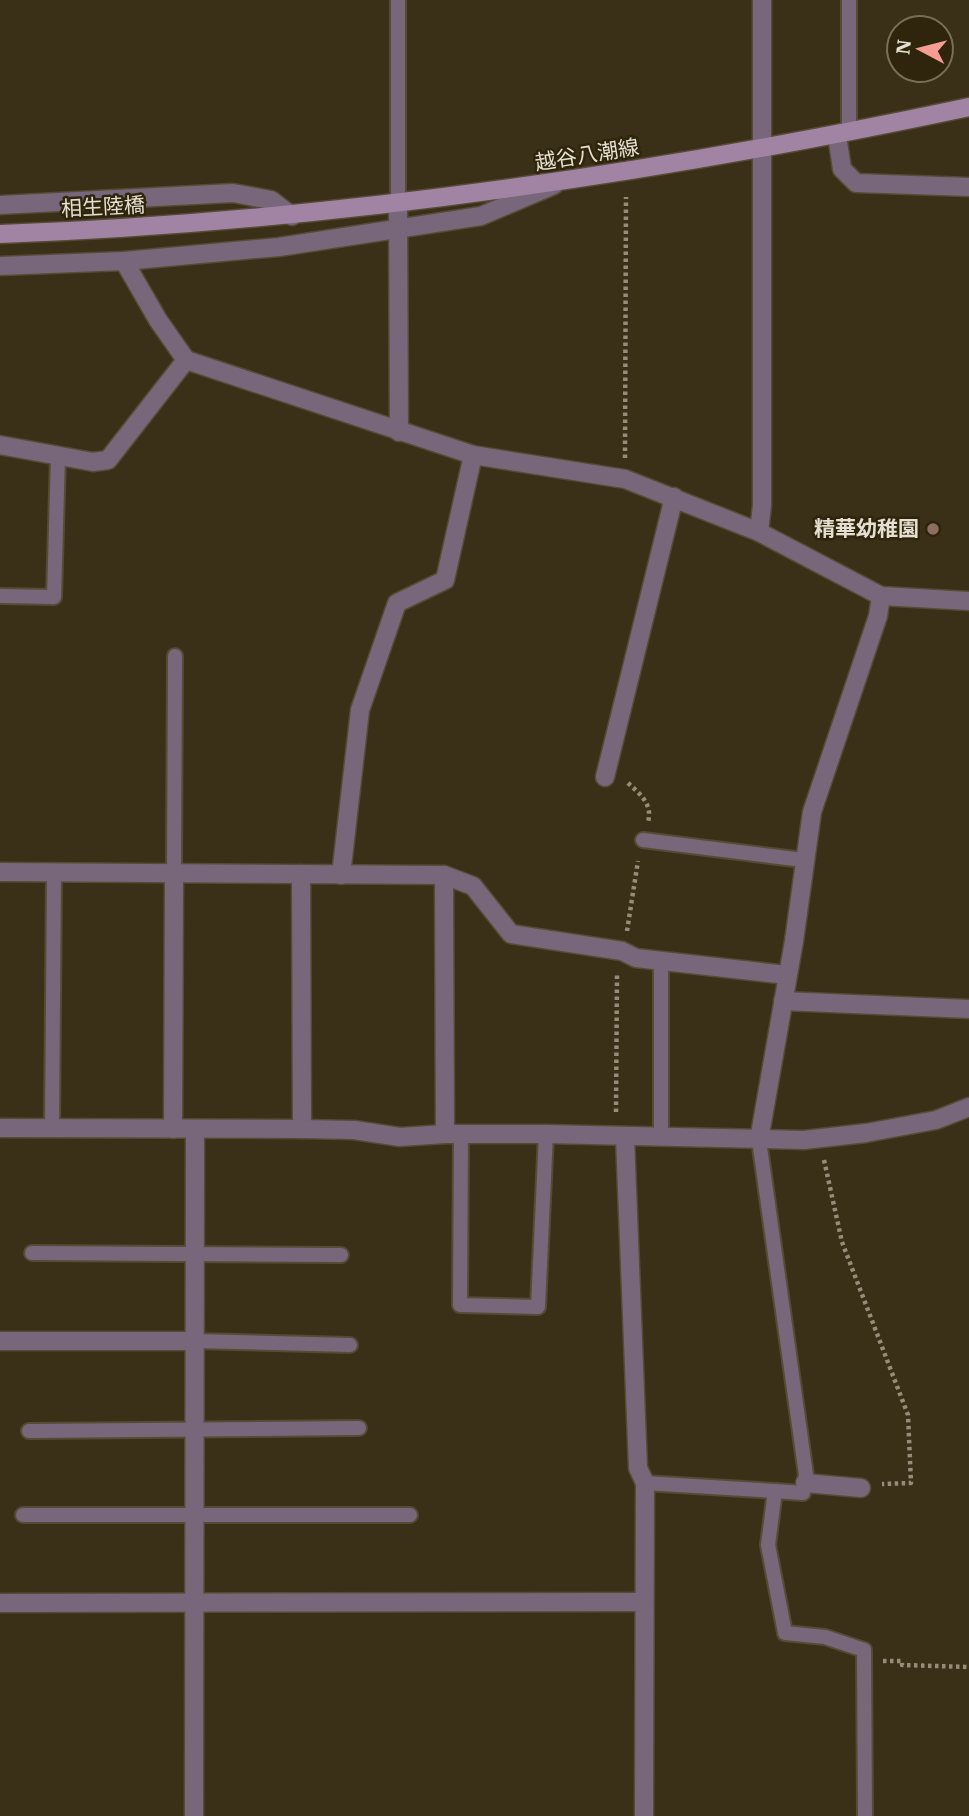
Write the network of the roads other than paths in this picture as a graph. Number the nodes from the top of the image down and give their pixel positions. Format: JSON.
{"nodes":[{"id":1,"x":398,"y":0,"type":"edge"},
{"id":2,"x":762,"y":0,"type":"edge"},
{"id":3,"x":849,"y":0,"type":"edge"},
{"id":4,"x":969,"y":107,"type":"edge"},
{"id":5,"x":843,"y":134,"type":"junction"},
{"id":6,"x":763,"y":149,"type":"junction"},
{"id":7,"x":561,"y":183,"type":"junction"},
{"id":8,"x":969,"y":187,"type":"edge"},
{"id":9,"x":398,"y":203,"type":"junction"},
{"id":10,"x":0,"y":205,"type":"edge"},
{"id":11,"x":292,"y":216,"type":"junction"},
{"id":12,"x":208,"y":223,"type":"joint"},
{"id":13,"x":399,"y":229,"type":"junction"},
{"id":14,"x":0,"y":234,"type":"edge"},
{"id":15,"x":124,"y":261,"type":"junction"},
{"id":16,"x":0,"y":266,"type":"edge"},
{"id":17,"x":186,"y":360,"type":"junction"},
{"id":18,"x":399,"y":432,"type":"junction"},
{"id":19,"x":0,"y":445,"type":"edge"},
{"id":20,"x":473,"y":455,"type":"junction"},
{"id":21,"x":58,"y":456,"type":"junction"},
{"id":22,"x":674,"y":497,"type":"junction"},
{"id":23,"x":759,"y":532,"type":"junction"},
{"id":24,"x":0,"y":596,"type":"edge"},
{"id":25,"x":881,"y":596,"type":"junction"},
{"id":26,"x":969,"y":601,"type":"edge"},
{"id":27,"x":175,"y":656,"type":"dead end"},
{"id":28,"x":605,"y":777,"type":"dead end"},
{"id":29,"x":643,"y":840,"type":"dead end"},
{"id":30,"x":803,"y":860,"type":"junction"},
{"id":31,"x":0,"y":872,"type":"edge"},
{"id":32,"x":54,"y":873,"type":"junction"},
{"id":33,"x":174,"y":873,"type":"junction"},
{"id":34,"x":301,"y":874,"type":"junction"},
{"id":35,"x":341,"y":875,"type":"junction"},
{"id":36,"x":444,"y":875,"type":"junction"},
{"id":37,"x":661,"y":961,"type":"junction"},
{"id":38,"x":787,"y":975,"type":"junction"},
{"id":39,"x":783,"y":1001,"type":"junction"},
{"id":40,"x":969,"y":1009,"type":"edge"},
{"id":41,"x":969,"y":1107,"type":"edge"},
{"id":42,"x":0,"y":1129,"type":"edge"},
{"id":43,"x":52,"y":1129,"type":"junction"},
{"id":44,"x":173,"y":1129,"type":"junction"},
{"id":45,"x":302,"y":1129,"type":"junction"},
{"id":46,"x":195,"y":1130,"type":"junction"},
{"id":47,"x":453,"y":1134,"type":"junction"},
{"id":48,"x":546,"y":1134,"type":"junction"},
{"id":49,"x":625,"y":1138,"type":"junction"},
{"id":50,"x":661,"y":1139,"type":"junction"},
{"id":51,"x":759,"y":1140,"type":"junction"},
{"id":52,"x":32,"y":1253,"type":"dead end"},
{"id":53,"x":194,"y":1255,"type":"junction"},
{"id":54,"x":341,"y":1255,"type":"dead end"},
{"id":55,"x":0,"y":1341,"type":"edge"},
{"id":56,"x":195,"y":1341,"type":"junction"},
{"id":57,"x":351,"y":1345,"type":"dead end"},
{"id":58,"x":194,"y":1428,"type":"junction"},
{"id":59,"x":359,"y":1428,"type":"dead end"},
{"id":60,"x":29,"y":1431,"type":"dead end"},
{"id":61,"x":645,"y":1483,"type":"junction"},
{"id":62,"x":804,"y":1483,"type":"junction"},
{"id":63,"x":861,"y":1488,"type":"dead end"},
{"id":64,"x":775,"y":1491,"type":"junction"},
{"id":65,"x":410,"y":1515,"type":"dead end"},
{"id":66,"x":23,"y":1516,"type":"dead end"},
{"id":67,"x":194,"y":1516,"type":"junction"},
{"id":68,"x":194,"y":1602,"type":"junction"},
{"id":69,"x":644,"y":1602,"type":"junction"},
{"id":70,"x":0,"y":1603,"type":"edge"},
{"id":71,"x":194,"y":1816,"type":"edge"},
{"id":72,"x":644,"y":1816,"type":"edge"},
{"id":73,"x":865,"y":1816,"type":"edge"}],
"edges":[{"from":1,"to":9,"type":"lane"},
{"from":2,"to":6,"type":"street"},
{"from":3,"to":5,"type":"lane"},
{"from":4,"to":5,"type":"main road","name":"越谷八潮線"},
{"from":5,"to":6,"type":"main road","name":"越谷八潮線"},
{"from":5,"to":8,"type":"street"},
{"from":6,"to":7,"type":"main road","name":"越谷八潮線"},
{"from":6,"to":23,"type":"street"},
{"from":7,"to":9,"type":"main road","name":"越谷八潮線"},
{"from":7,"to":13,"type":"street"},
{"from":9,"to":11,"type":"main road","name":"越谷八潮線"},
{"from":9,"to":13,"type":"street"},
{"from":10,"to":11,"type":"street"},
{"from":11,"to":12,"type":"main road","name":"越谷八潮線"},
{"from":12,"to":14,"type":"main road","name":"相生陸橋"},
{"from":13,"to":15,"type":"street"},
{"from":13,"to":18,"type":"street"},
{"from":15,"to":16,"type":"street"},
{"from":15,"to":17,"type":"street"},
{"from":17,"to":18,"type":"street"},
{"from":17,"to":21,"type":"street"},
{"from":18,"to":20,"type":"street"},
{"from":19,"to":21,"type":"street"},
{"from":20,"to":22,"type":"street"},
{"from":20,"to":35,"type":"street"},
{"from":21,"to":24,"type":"lane"},
{"from":22,"to":23,"type":"street"},
{"from":22,"to":28,"type":"street"},
{"from":23,"to":25,"type":"street"},
{"from":25,"to":26,"type":"street"},
{"from":25,"to":30,"type":"street"},
{"from":27,"to":33,"type":"lane"},
{"from":29,"to":30,"type":"lane"},
{"from":30,"to":38,"type":"street"},
{"from":31,"to":32,"type":"street"},
{"from":32,"to":33,"type":"street"},
{"from":32,"to":43,"type":"lane"},
{"from":33,"to":34,"type":"street"},
{"from":33,"to":44,"type":"street"},
{"from":34,"to":35,"type":"street"},
{"from":34,"to":45,"type":"street"},
{"from":35,"to":36,"type":"street"},
{"from":36,"to":37,"type":"street"},
{"from":36,"to":47,"type":"street"},
{"from":37,"to":38,"type":"street"},
{"from":37,"to":50,"type":"lane"},
{"from":38,"to":39,"type":"street"},
{"from":39,"to":40,"type":"street"},
{"from":39,"to":51,"type":"street"},
{"from":41,"to":51,"type":"street"},
{"from":42,"to":43,"type":"street"},
{"from":43,"to":44,"type":"street"},
{"from":44,"to":46,"type":"street"},
{"from":45,"to":46,"type":"street"},
{"from":45,"to":47,"type":"street"},
{"from":46,"to":53,"type":"street"},
{"from":47,"to":48,"type":"street"},
{"from":47,"to":48,"type":"lane"},
{"from":48,"to":49,"type":"street"},
{"from":49,"to":50,"type":"street"},
{"from":49,"to":61,"type":"street"},
{"from":50,"to":51,"type":"street"},
{"from":51,"to":62,"type":"lane"},
{"from":52,"to":53,"type":"lane"},
{"from":53,"to":54,"type":"lane"},
{"from":53,"to":56,"type":"street"},
{"from":55,"to":56,"type":"street"},
{"from":56,"to":57,"type":"lane"},
{"from":56,"to":58,"type":"street"},
{"from":58,"to":59,"type":"lane"},
{"from":58,"to":60,"type":"lane"},
{"from":58,"to":67,"type":"street"},
{"from":61,"to":64,"type":"lane"},
{"from":61,"to":69,"type":"street"},
{"from":62,"to":63,"type":"street"},
{"from":62,"to":64,"type":"lane"},
{"from":64,"to":73,"type":"lane"},
{"from":65,"to":67,"type":"lane"},
{"from":66,"to":67,"type":"lane"},
{"from":67,"to":68,"type":"street"},
{"from":68,"to":69,"type":"street"},
{"from":68,"to":70,"type":"street"},
{"from":68,"to":71,"type":"street"},
{"from":69,"to":72,"type":"street"}]}
